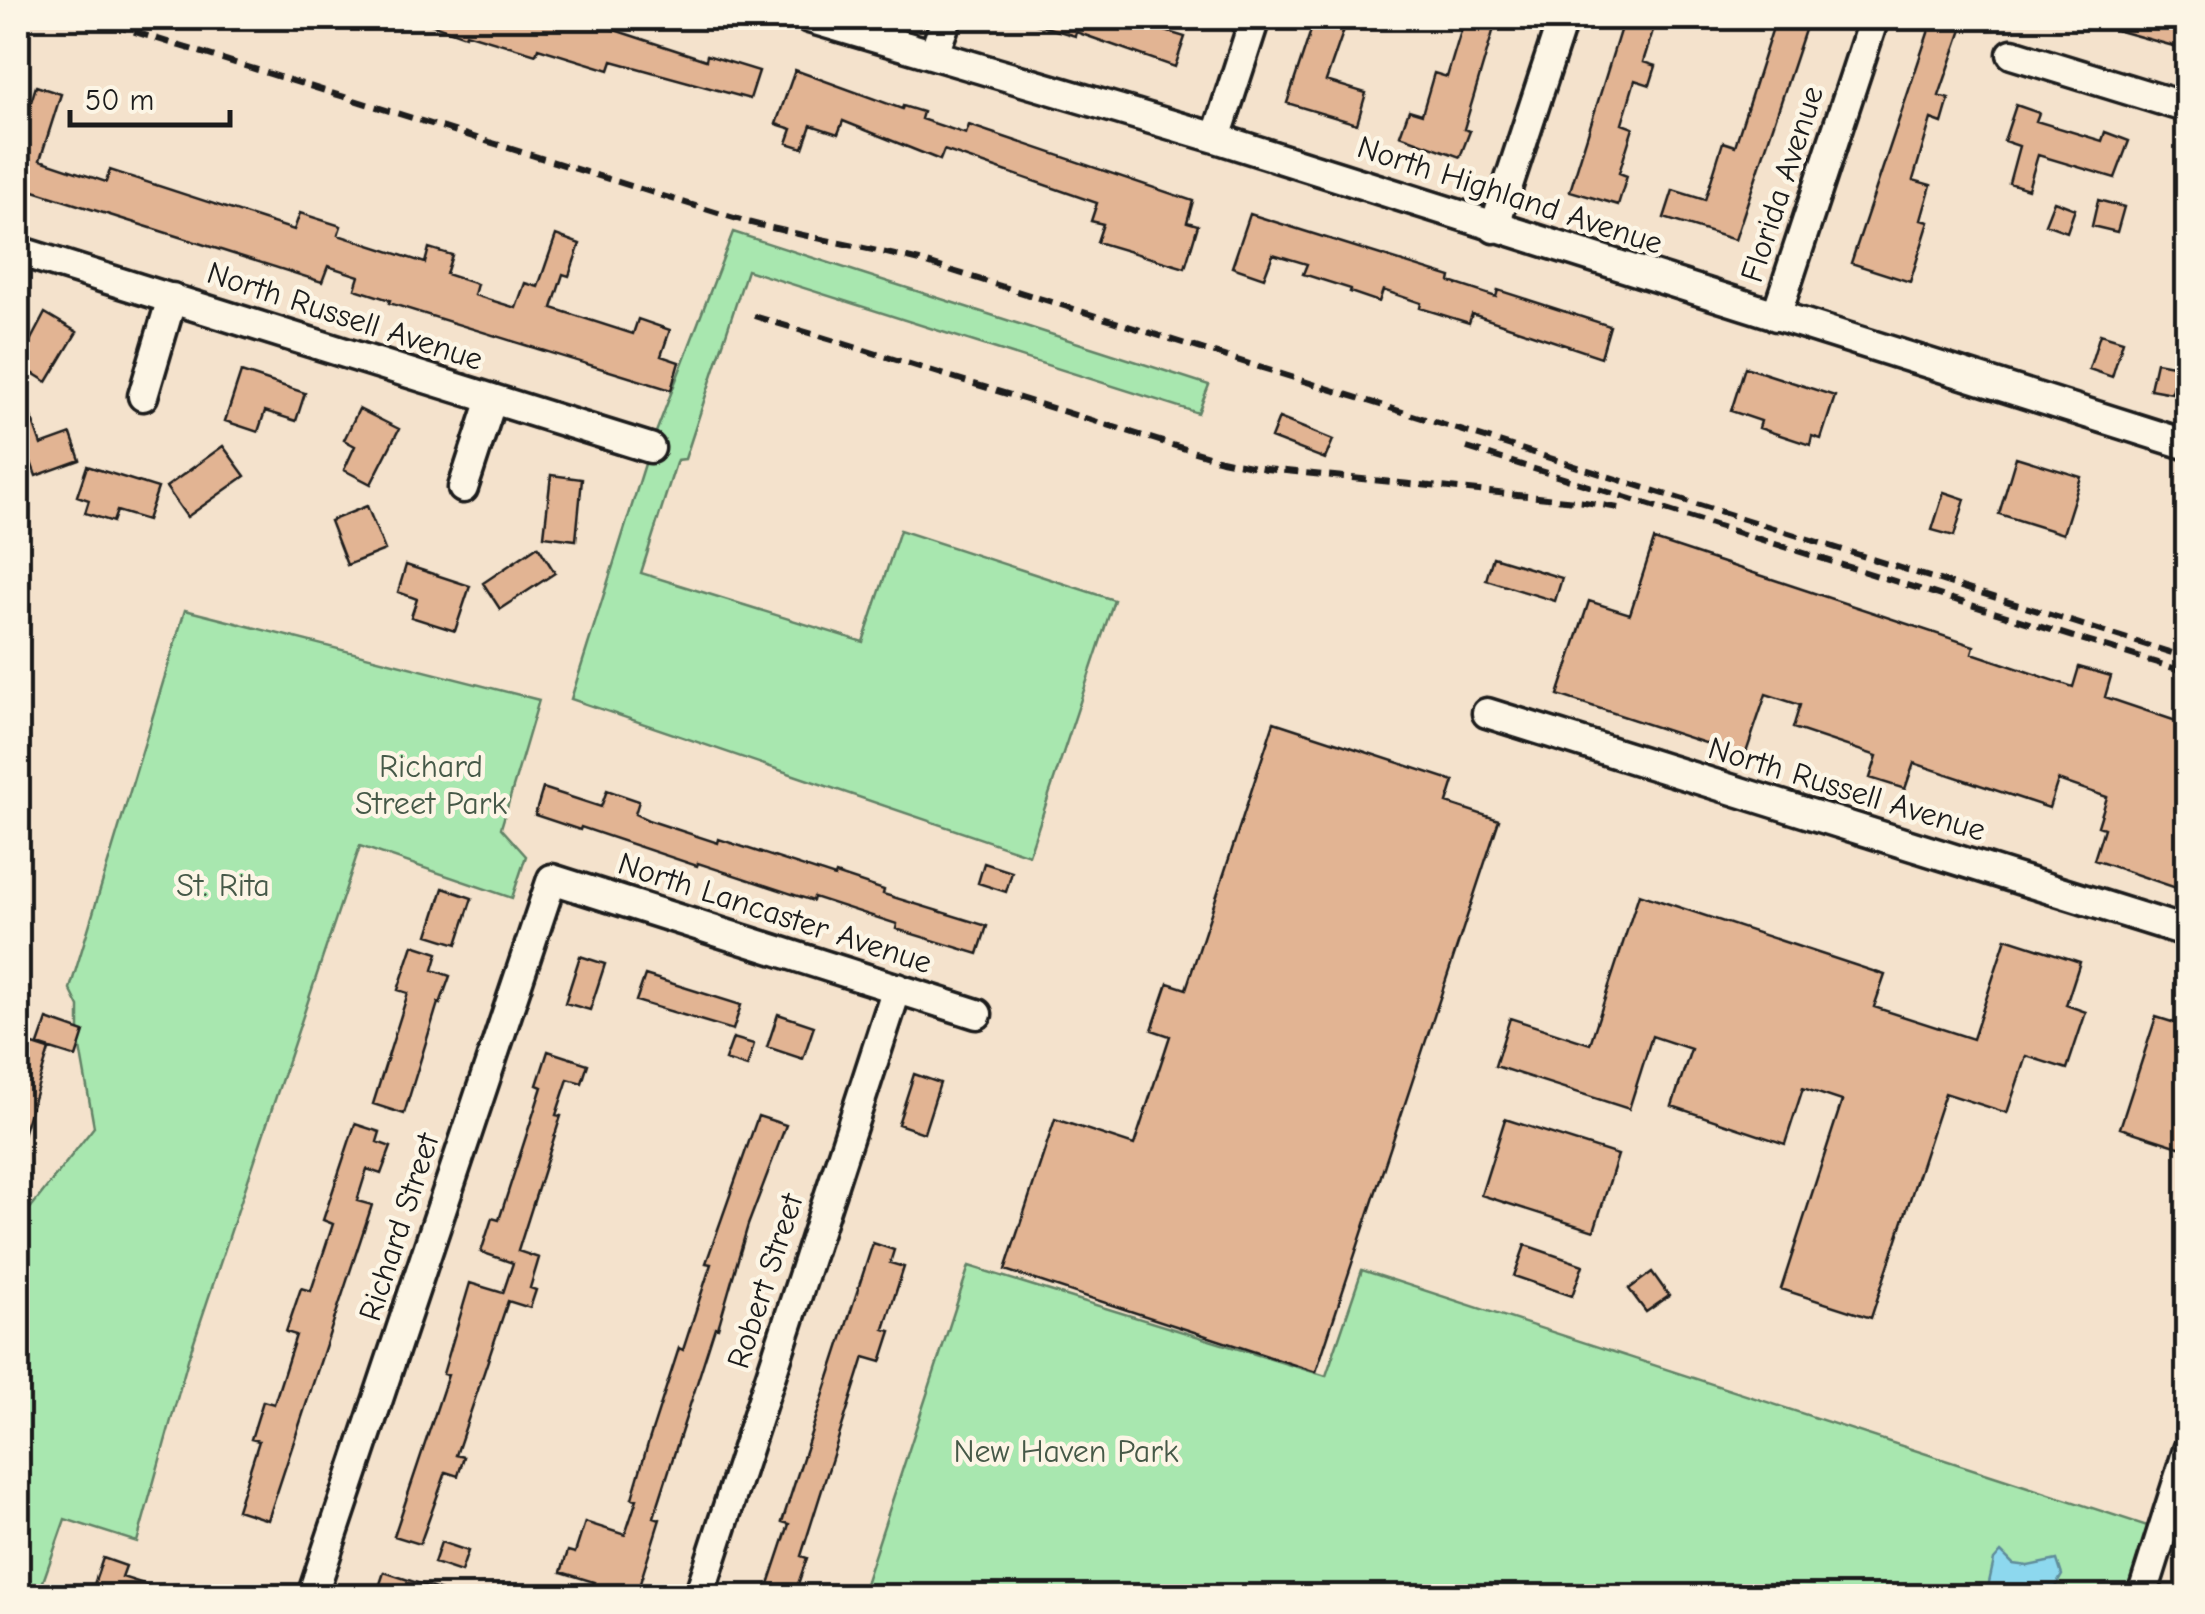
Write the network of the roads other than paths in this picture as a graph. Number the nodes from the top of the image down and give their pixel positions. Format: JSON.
{"nodes":[{"id":1,"x":810,"y":18,"type":"edge"},
{"id":2,"x":947,"y":18,"type":"edge"},
{"id":3,"x":1255,"y":18,"type":"edge"},
{"id":4,"x":1563,"y":18,"type":"edge"},
{"id":5,"x":1874,"y":18,"type":"edge"},
{"id":6,"x":934,"y":53,"type":"junction"},
{"id":7,"x":2012,"y":54,"type":"dead end"},
{"id":8,"x":2188,"y":108,"type":"edge"},
{"id":9,"x":1216,"y":138,"type":"junction"},
{"id":10,"x":1494,"y":228,"type":"junction"},
{"id":11,"x":18,"y":251,"type":"edge"},
{"id":12,"x":172,"y":298,"type":"junction"},
{"id":13,"x":1776,"y":316,"type":"junction"},
{"id":14,"x":143,"y":396,"type":"dead end"},
{"id":15,"x":492,"y":400,"type":"junction"},
{"id":16,"x":2188,"y":445,"type":"edge"},
{"id":17,"x":650,"y":448,"type":"dead end"},
{"id":18,"x":463,"y":488,"type":"dead end"},
{"id":19,"x":1486,"y":714,"type":"dead end"},
{"id":20,"x":552,"y":879,"type":"joint"},
{"id":21,"x":2188,"y":932,"type":"edge"},
{"id":22,"x":897,"y":988,"type":"junction"},
{"id":23,"x":977,"y":1014,"type":"dead end"},
{"id":24,"x":2188,"y":1450,"type":"edge"},
{"id":25,"x":312,"y":1596,"type":"edge"},
{"id":26,"x":698,"y":1596,"type":"edge"},
{"id":27,"x":2142,"y":1596,"type":"edge"}],
"edges":[{"from":1,"to":6,"type":"street","name":"North Highland Avenue"},
{"from":2,"to":6,"type":"street"},
{"from":3,"to":9,"type":"street"},
{"from":4,"to":10,"type":"street"},
{"from":5,"to":13,"type":"street","name":"Florida Avenue"},
{"from":6,"to":9,"type":"street","name":"North Highland Avenue"},
{"from":7,"to":8,"type":"street"},
{"from":9,"to":10,"type":"street","name":"North Highland Avenue"},
{"from":10,"to":13,"type":"street","name":"North Highland Avenue"},
{"from":11,"to":12,"type":"street","name":"North Russell Avenue"},
{"from":12,"to":14,"type":"street"},
{"from":12,"to":15,"type":"street","name":"North Russell Avenue"},
{"from":13,"to":16,"type":"street","name":"North Highland Avenue"},
{"from":15,"to":17,"type":"street","name":"North Russell Avenue"},
{"from":15,"to":18,"type":"street"},
{"from":19,"to":21,"type":"street","name":"North Russell Avenue"},
{"from":20,"to":22,"type":"street","name":"North Lancaster Avenue"},
{"from":20,"to":25,"type":"street","name":"Richard Street"},
{"from":22,"to":23,"type":"street","name":"North Lancaster Avenue"},
{"from":22,"to":26,"type":"street","name":"Robert Street"},
{"from":24,"to":27,"type":"street"}]}
